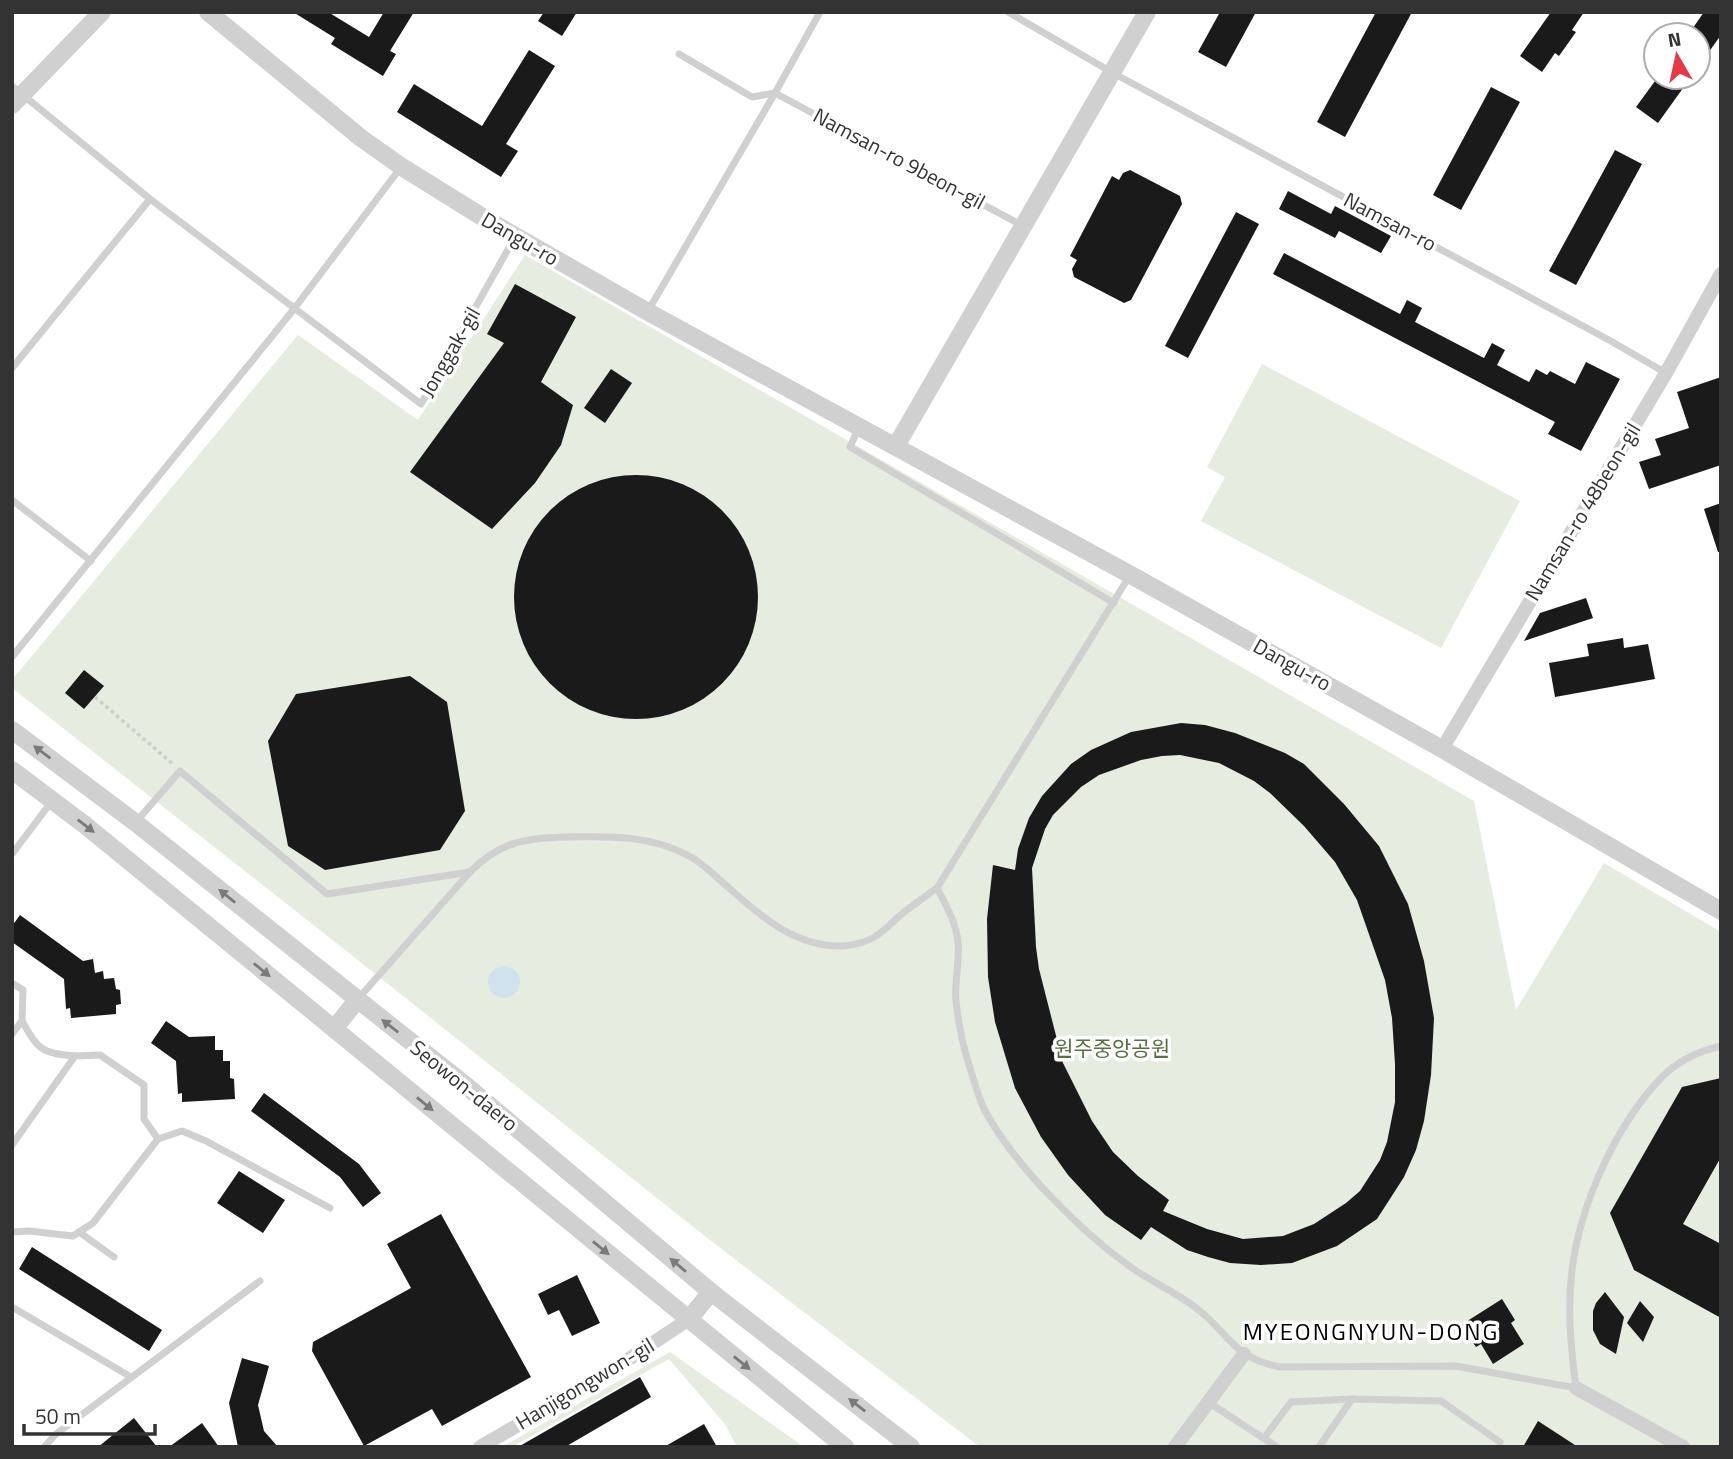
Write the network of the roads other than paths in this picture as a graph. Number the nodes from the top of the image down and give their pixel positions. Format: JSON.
{"nodes":[{"id":1,"x":102,"y":12,"type":"edge"},
{"id":2,"x":208,"y":12,"type":"edge"},
{"id":3,"x":820,"y":12,"type":"edge"},
{"id":4,"x":1008,"y":12,"type":"edge"},
{"id":5,"x":1147,"y":12,"type":"edge"},
{"id":6,"x":679,"y":54,"type":"dead end"},
{"id":7,"x":1113,"y":74,"type":"junction"},
{"id":8,"x":775,"y":93,"type":"junction"},
{"id":9,"x":15,"y":95,"type":"edge"},
{"id":10,"x":402,"y":167,"type":"junction"},
{"id":11,"x":150,"y":199,"type":"junction"},
{"id":12,"x":1023,"y":226,"type":"junction"},
{"id":13,"x":516,"y":236,"type":"junction"},
{"id":14,"x":1721,"y":274,"type":"edge"},
{"id":15,"x":294,"y":309,"type":"junction"},
{"id":16,"x":648,"y":312,"type":"junction"},
{"id":17,"x":12,"y":368,"type":"edge"},
{"id":18,"x":1666,"y":373,"type":"junction"},
{"id":19,"x":859,"y":426,"type":"junction"},
{"id":20,"x":896,"y":446,"type":"junction"},
{"id":21,"x":12,"y":500,"type":"edge"},
{"id":22,"x":91,"y":561,"type":"junction"},
{"id":23,"x":1131,"y":575,"type":"junction"},
{"id":24,"x":1114,"y":603,"type":"junction"},
{"id":25,"x":12,"y":657,"type":"edge"},
{"id":26,"x":12,"y":730,"type":"edge"},
{"id":27,"x":1442,"y":749,"type":"junction"},
{"id":28,"x":12,"y":770,"type":"edge"},
{"id":29,"x":52,"y":800,"type":"junction"},
{"id":30,"x":136,"y":823,"type":"junction"},
{"id":31,"x":12,"y":853,"type":"edge"},
{"id":32,"x":470,"y":872,"type":"junction"},
{"id":33,"x":937,"y":888,"type":"junction"},
{"id":34,"x":1721,"y":911,"type":"edge"},
{"id":35,"x":12,"y":983,"type":"edge"},
{"id":36,"x":357,"y":1000,"type":"junction"},
{"id":37,"x":22,"y":1021,"type":"junction"},
{"id":38,"x":334,"y":1029,"type":"junction"},
{"id":39,"x":12,"y":1034,"type":"edge"},
{"id":40,"x":1721,"y":1046,"type":"edge"},
{"id":41,"x":75,"y":1056,"type":"junction"},
{"id":42,"x":158,"y":1139,"type":"junction"},
{"id":43,"x":12,"y":1145,"type":"edge"},
{"id":44,"x":330,"y":1208,"type":"dead end"},
{"id":45,"x":12,"y":1232,"type":"edge"},
{"id":46,"x":79,"y":1232,"type":"junction"},
{"id":47,"x":114,"y":1257,"type":"dead end"},
{"id":48,"x":260,"y":1281,"type":"dead end"},
{"id":49,"x":711,"y":1292,"type":"junction"},
{"id":50,"x":12,"y":1307,"type":"edge"},
{"id":51,"x":689,"y":1320,"type":"junction"},
{"id":52,"x":1244,"y":1354,"type":"junction"},
{"id":53,"x":131,"y":1377,"type":"junction"},
{"id":54,"x":1576,"y":1388,"type":"junction"},
{"id":55,"x":1352,"y":1399,"type":"junction"},
{"id":56,"x":1208,"y":1402,"type":"junction"},
{"id":57,"x":1264,"y":1438,"type":"junction"},
{"id":58,"x":1500,"y":1441,"type":"dead end"},
{"id":59,"x":1659,"y":1441,"type":"edge"},
{"id":60,"x":905,"y":1445,"type":"edge"},
{"id":61,"x":44,"y":1447,"type":"edge"},
{"id":62,"x":480,"y":1447,"type":"edge"},
{"id":63,"x":845,"y":1447,"type":"edge"},
{"id":64,"x":1175,"y":1447,"type":"edge"},
{"id":65,"x":1277,"y":1447,"type":"edge"},
{"id":66,"x":1319,"y":1447,"type":"edge"},
{"id":67,"x":1683,"y":1447,"type":"edge"}],
"edges":[{"from":1,"to":9,"type":"street"},
{"from":2,"to":10,"type":"street","name":"Dangu-ro"},
{"from":3,"to":8,"type":"lane"},
{"from":4,"to":7,"type":"lane","name":"Namsan-ro"},
{"from":5,"to":7,"type":"street"},
{"from":6,"to":8,"type":"lane","name":"Namsan-ro 9beon-gil"},
{"from":7,"to":12,"type":"street"},
{"from":7,"to":18,"type":"lane","name":"Namsan-ro"},
{"from":8,"to":12,"type":"lane","name":"Namsan-ro 9beon-gil"},
{"from":8,"to":16,"type":"lane"},
{"from":9,"to":11,"type":"lane","name":"Jonggak-gil"},
{"from":10,"to":13,"type":"street","name":"Dangu-ro"},
{"from":10,"to":15,"type":"lane"},
{"from":11,"to":15,"type":"lane","name":"Jonggak-gil"},
{"from":11,"to":17,"type":"lane"},
{"from":12,"to":20,"type":"street"},
{"from":13,"to":15,"type":"lane","name":"Jonggak-gil"},
{"from":13,"to":16,"type":"street","name":"Dangu-ro"},
{"from":14,"to":18,"type":"street","name":"Namsan-ro 48beon-gil"},
{"from":15,"to":22,"type":"lane"},
{"from":16,"to":19,"type":"street","name":"Dangu-ro"},
{"from":18,"to":27,"type":"street","name":"Namsan-ro 48beon-gil"},
{"from":19,"to":20,"type":"street","name":"Dangu-ro"},
{"from":19,"to":24,"type":"lane"},
{"from":20,"to":23,"type":"street","name":"Dangu-ro"},
{"from":21,"to":22,"type":"lane"},
{"from":22,"to":25,"type":"lane"},
{"from":23,"to":24,"type":"lane"},
{"from":23,"to":27,"type":"street","name":"Dangu-ro"},
{"from":24,"to":33,"type":"lane"},
{"from":30,"to":26,"type":"street","name":"Seowon-daero","one_way":true},
{"from":27,"to":34,"type":"street","name":"Dangu-ro"},
{"from":28,"to":29,"type":"street","name":"Seowon-daero"},
{"from":29,"to":31,"type":"lane"},
{"from":29,"to":38,"type":"street","name":"Seowon-daero","one_way":true},
{"from":30,"to":32,"type":"lane"},
{"from":36,"to":30,"type":"street","name":"Seowon-daero","one_way":true},
{"from":32,"to":33,"type":"lane"},
{"from":32,"to":36,"type":"lane"},
{"from":33,"to":52,"type":"lane"},
{"from":35,"to":37,"type":"lane"},
{"from":36,"to":38,"type":"street"},
{"from":49,"to":36,"type":"street","name":"Seowon-daero","one_way":true},
{"from":37,"to":39,"type":"lane"},
{"from":37,"to":41,"type":"lane"},
{"from":38,"to":51,"type":"street","name":"Seowon-daero","one_way":true},
{"from":40,"to":54,"type":"lane"},
{"from":41,"to":42,"type":"lane"},
{"from":41,"to":43,"type":"lane"},
{"from":42,"to":44,"type":"lane"},
{"from":42,"to":46,"type":"lane"},
{"from":45,"to":46,"type":"lane"},
{"from":46,"to":47,"type":"lane"},
{"from":48,"to":53,"type":"lane"},
{"from":49,"to":51,"type":"street"},
{"from":60,"to":49,"type":"street","name":"Seowon-daero","one_way":true},
{"from":50,"to":53,"type":"lane"},
{"from":51,"to":62,"type":"street","name":"Hanjigongwon-gil"},
{"from":51,"to":63,"type":"street","name":"Seowon-daero","one_way":true},
{"from":52,"to":54,"type":"lane"},
{"from":52,"to":56,"type":"street"},
{"from":53,"to":61,"type":"lane"},
{"from":54,"to":59,"type":"street"},
{"from":55,"to":57,"type":"lane"},
{"from":55,"to":58,"type":"lane"},
{"from":55,"to":66,"type":"lane"},
{"from":56,"to":57,"type":"lane"},
{"from":56,"to":64,"type":"street"},
{"from":57,"to":65,"type":"lane"},
{"from":59,"to":67,"type":"street"}]}
